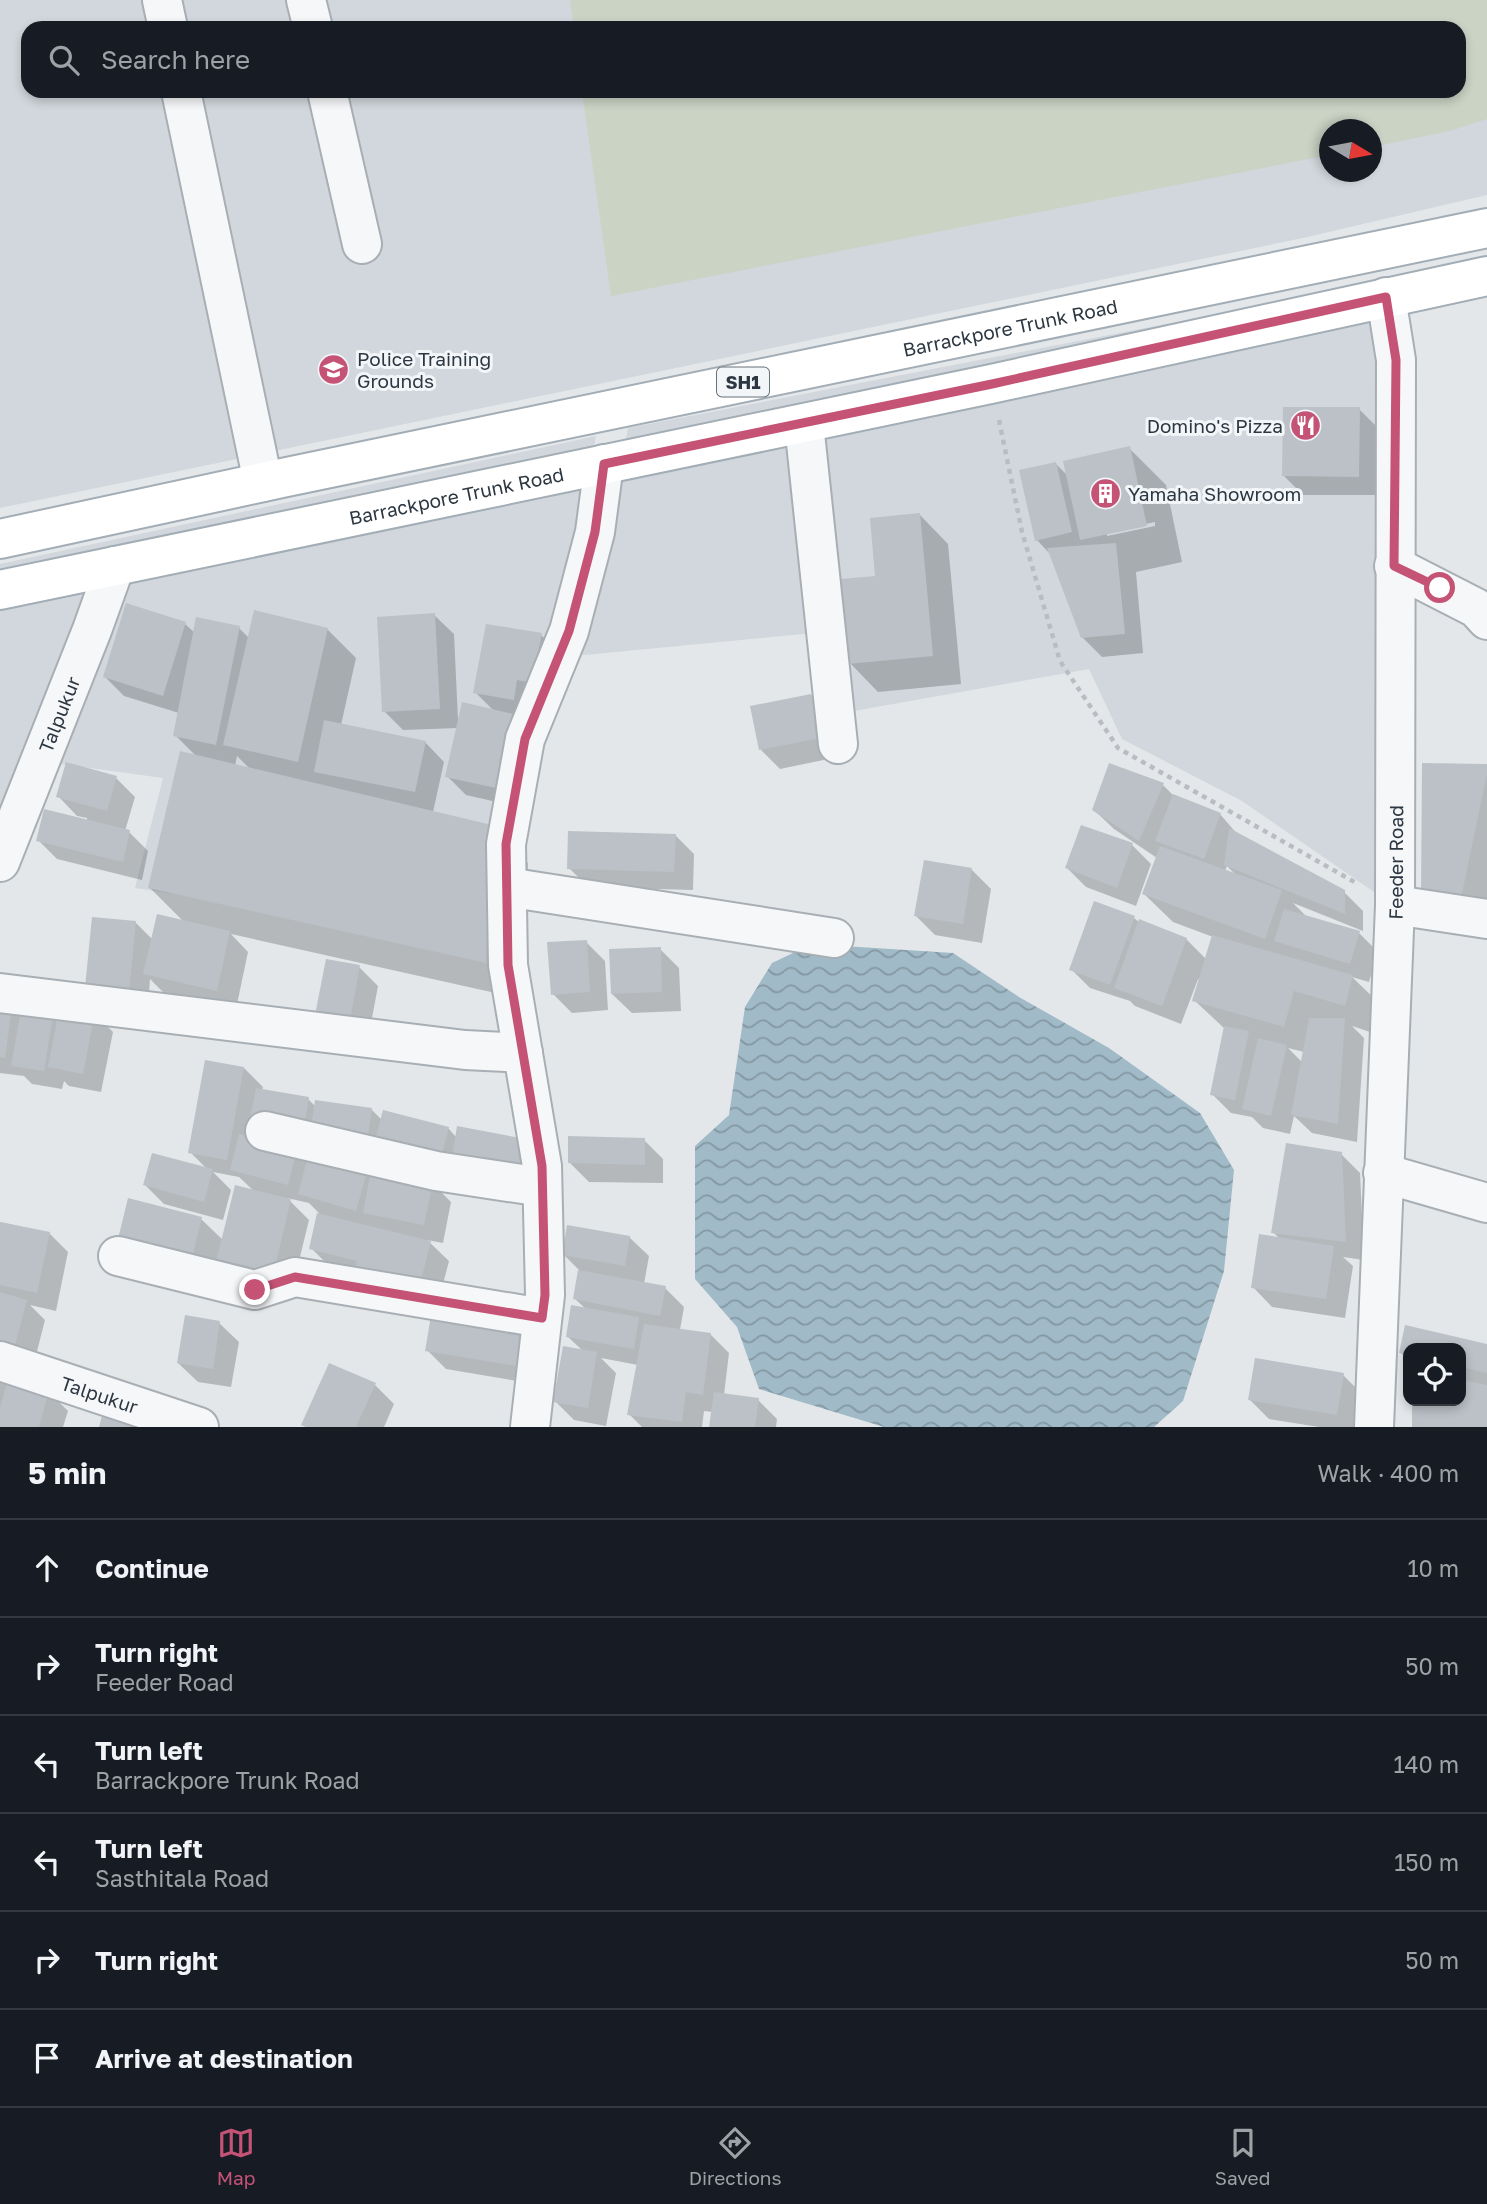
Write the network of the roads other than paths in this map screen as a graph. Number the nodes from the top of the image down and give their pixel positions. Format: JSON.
{"nodes":[{"id":1,"x":162,"y":0,"type":"edge"},
{"id":2,"x":306,"y":0,"type":"edge"},
{"id":3,"x":166,"y":21,"type":"edge"},
{"id":4,"x":311,"y":21,"type":"edge"},
{"id":5,"x":182,"y":98,"type":"edge"},
{"id":6,"x":329,"y":98,"type":"edge"},
{"id":7,"x":1487,"y":228,"type":"edge"},
{"id":8,"x":362,"y":244,"type":"dead end"},
{"id":9,"x":1487,"y":276,"type":"edge"},
{"id":10,"x":1386,"y":297,"type":"junction"},
{"id":11,"x":804,"y":424,"type":"junction"},
{"id":12,"x":604,"y":464,"type":"junction"},
{"id":13,"x":263,"y":482,"type":"junction"},
{"id":14,"x":0,"y":539,"type":"edge"},
{"id":15,"x":115,"y":566,"type":"junction"},
{"id":16,"x":1394,"y":566,"type":"junction"},
{"id":17,"x":0,"y":590,"type":"edge"},
{"id":18,"x":1487,"y":620,"type":"edge"},
{"id":19,"x":838,"y":744,"type":"dead end"},
{"id":20,"x":0,"y":862,"type":"edge"},
{"id":21,"x":507,"y":887,"type":"junction"},
{"id":22,"x":1395,"y":905,"type":"junction"},
{"id":23,"x":1487,"y":919,"type":"edge"},
{"id":24,"x":834,"y":938,"type":"dead end"},
{"id":25,"x":0,"y":993,"type":"edge"},
{"id":26,"x":523,"y":1053,"type":"junction"},
{"id":27,"x":265,"y":1131,"type":"dead end"},
{"id":28,"x":1383,"y":1172,"type":"junction"},
{"id":29,"x":542,"y":1187,"type":"junction"},
{"id":30,"x":1487,"y":1203,"type":"edge"},
{"id":31,"x":118,"y":1256,"type":"dead end"},
{"id":32,"x":542,"y":1318,"type":"junction"},
{"id":33,"x":0,"y":1362,"type":"edge"},
{"id":34,"x":200,"y":1427,"type":"edge"},
{"id":35,"x":530,"y":1427,"type":"edge"},
{"id":36,"x":1374,"y":1427,"type":"edge"}],
"edges":[{"from":1,"to":3,"type":"street"},
{"from":2,"to":4,"type":"street"},
{"from":5,"to":13,"type":"street"},
{"from":6,"to":8,"type":"street"},
{"from":7,"to":13,"type":"main road","name":"Barrackpore Trunk Road","number":"SH1"},
{"from":9,"to":10,"type":"main road","name":"Barrackpore Trunk Road"},
{"from":10,"to":11,"type":"main road","name":"Barrackpore Trunk Road"},
{"from":10,"to":16,"type":"street","name":"Feeder Road"},
{"from":11,"to":12,"type":"main road","name":"Barrackpore Trunk Road"},
{"from":11,"to":19,"type":"street"},
{"from":12,"to":15,"type":"main road","name":"Barrackpore Trunk Road"},
{"from":12,"to":21,"type":"street"},
{"from":13,"to":14,"type":"main road","name":"Barrackpore Trunk Road","number":"SH1"},
{"from":15,"to":17,"type":"main road","name":"Barrackpore Trunk Road"},
{"from":15,"to":20,"type":"street","name":"Talpukur"},
{"from":16,"to":18,"type":"street"},
{"from":16,"to":22,"type":"street","name":"Feeder Road"},
{"from":21,"to":24,"type":"street"},
{"from":21,"to":26,"type":"street"},
{"from":22,"to":23,"type":"street"},
{"from":22,"to":28,"type":"street","name":"Feeder Road"},
{"from":25,"to":26,"type":"street"},
{"from":26,"to":29,"type":"street"},
{"from":27,"to":29,"type":"street"},
{"from":28,"to":30,"type":"street"},
{"from":28,"to":36,"type":"street","name":"Feeder Road"},
{"from":29,"to":32,"type":"street"},
{"from":31,"to":32,"type":"street"},
{"from":32,"to":35,"type":"street"},
{"from":33,"to":34,"type":"street","name":"Talpukur"}]}
